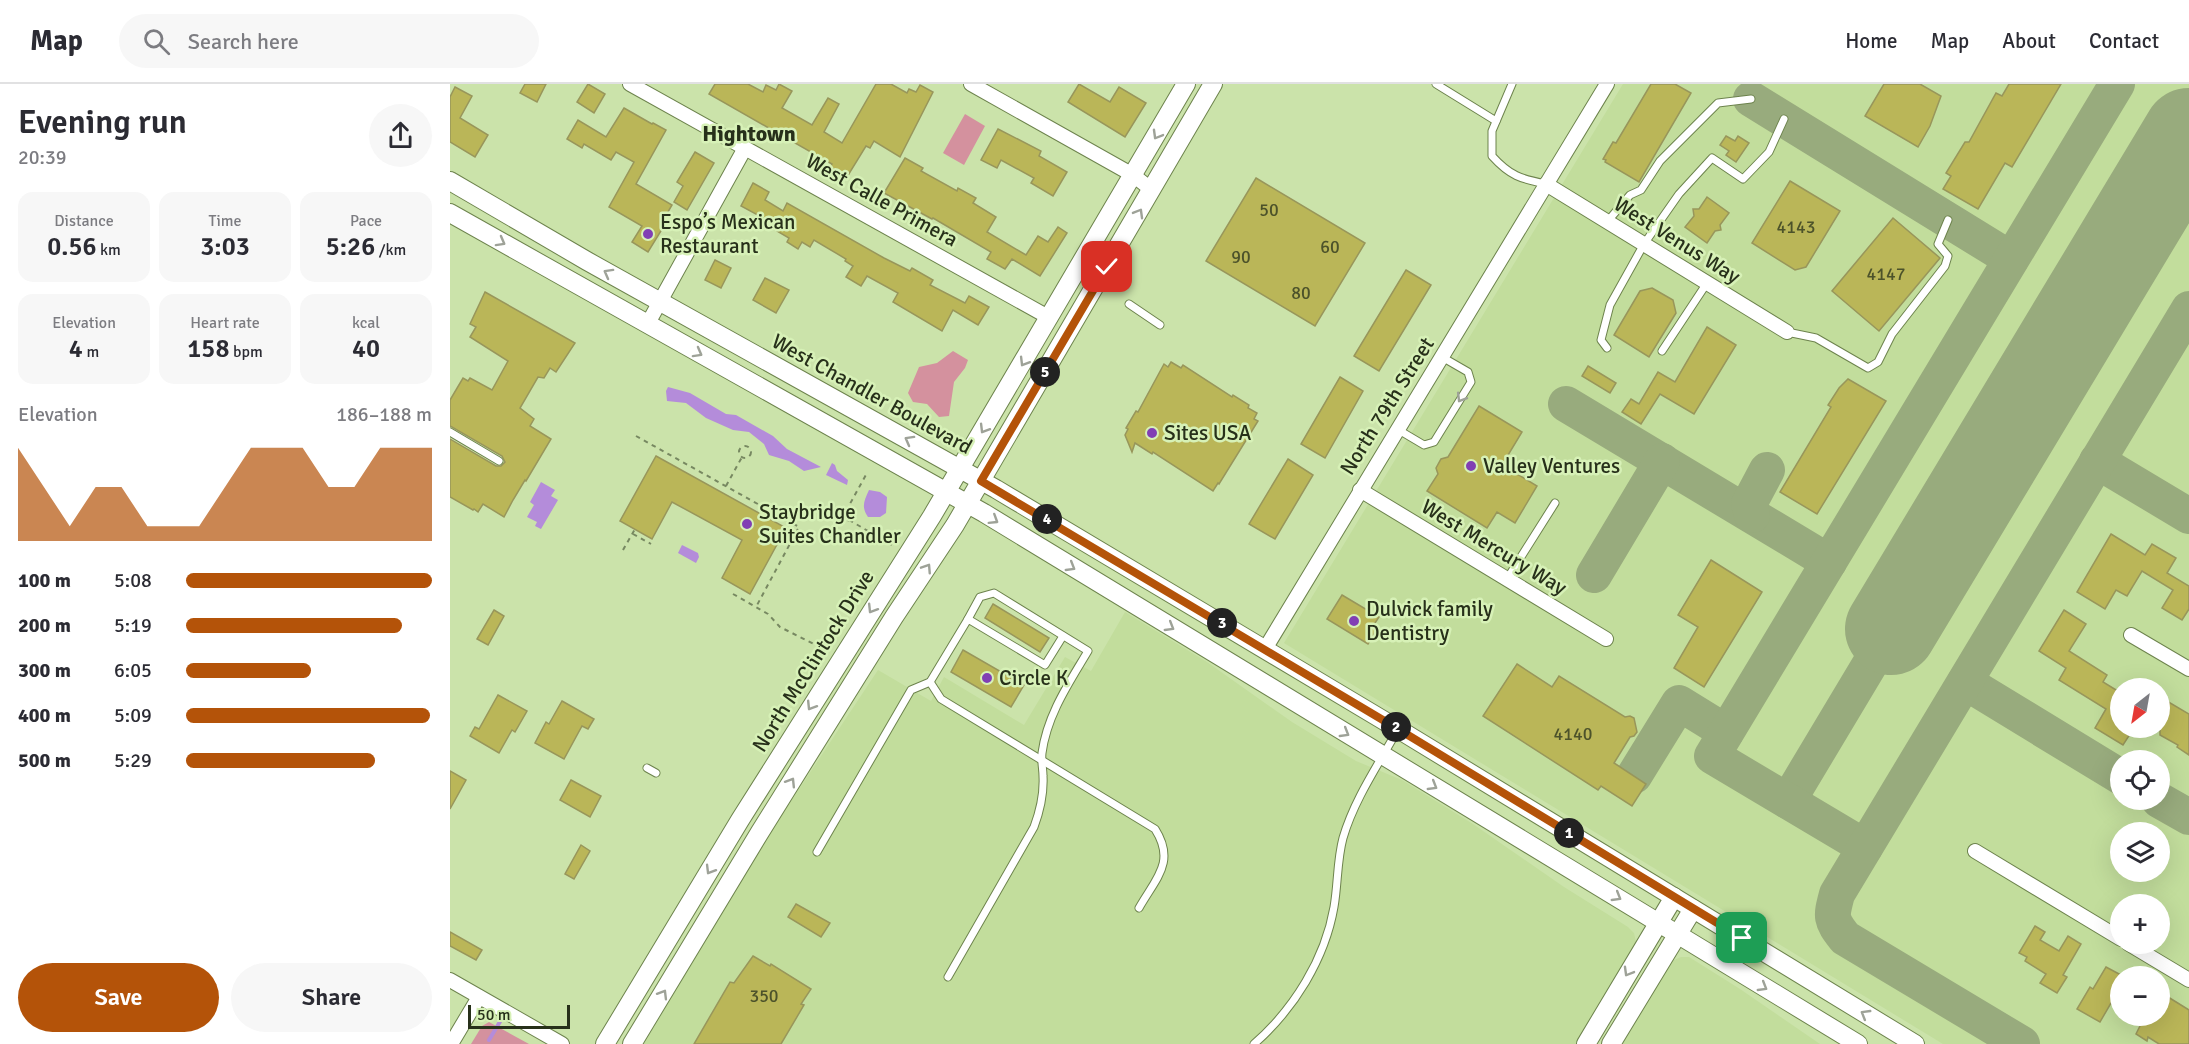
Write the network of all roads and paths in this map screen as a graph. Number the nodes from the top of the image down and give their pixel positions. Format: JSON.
{"nodes":[{"id":1,"x":630,"y":84,"type":"edge"},
{"id":2,"x":971,"y":84,"type":"edge"},
{"id":3,"x":1186,"y":84,"type":"edge"},
{"id":4,"x":1213,"y":84,"type":"edge"},
{"id":5,"x":1436,"y":84,"type":"edge"},
{"id":6,"x":1512,"y":84,"type":"edge"},
{"id":7,"x":1607,"y":84,"type":"edge"},
{"id":8,"x":1751,"y":99,"type":"dead end"},
{"id":9,"x":1784,"y":119,"type":"dead end"},
{"id":10,"x":1496,"y":121,"type":"junction"},
{"id":11,"x":745,"y":148,"type":"junction"},
{"id":12,"x":1134,"y":175,"type":"junction"},
{"id":13,"x":450,"y":181,"type":"edge"},
{"id":14,"x":1546,"y":184,"type":"junction"},
{"id":15,"x":1152,"y":190,"type":"junction"},
{"id":16,"x":450,"y":213,"type":"edge"},
{"id":17,"x":1948,"y":220,"type":"dead end"},
{"id":18,"x":1607,"y":222,"type":"junction"},
{"id":19,"x":1644,"y":244,"type":"junction"},
{"id":20,"x":1707,"y":283,"type":"junction"},
{"id":21,"x":659,"y":301,"type":"junction"},
{"id":22,"x":1129,"y":304,"type":"dead end"},
{"id":23,"x":1050,"y":318,"type":"junction"},
{"id":24,"x":1160,"y":324,"type":"dead end"},
{"id":25,"x":647,"y":325,"type":"junction"},
{"id":26,"x":1787,"y":332,"type":"joint"},
{"id":27,"x":1607,"y":348,"type":"dead end"},
{"id":28,"x":1662,"y":351,"type":"dead end"},
{"id":29,"x":1442,"y":357,"type":"junction"},
{"id":30,"x":1397,"y":429,"type":"junction"},
{"id":31,"x":450,"y":432,"type":"edge"},
{"id":32,"x":636,"y":436,"type":"dead end"},
{"id":33,"x":741,"y":457,"type":"dead end"},
{"id":34,"x":499,"y":461,"type":"dead end"},
{"id":35,"x":960,"y":468,"type":"junction"},
{"id":36,"x":867,"y":473,"type":"dead end"},
{"id":37,"x":981,"y":481,"type":"junction"},
{"id":38,"x":726,"y":487,"type":"junction"},
{"id":39,"x":1360,"y":490,"type":"junction"},
{"id":40,"x":946,"y":492,"type":"junction"},
{"id":41,"x":1555,"y":503,"type":"dead end"},
{"id":42,"x":967,"y":504,"type":"junction"},
{"id":43,"x":846,"y":511,"type":"junction"},
{"id":44,"x":828,"y":520,"type":"dead end"},
{"id":45,"x":835,"y":520,"type":"junction"},
{"id":46,"x":849,"y":520,"type":"junction"},
{"id":47,"x":634,"y":529,"type":"dead end"},
{"id":48,"x":632,"y":533,"type":"junction"},
{"id":49,"x":651,"y":544,"type":"dead end"},
{"id":50,"x":894,"y":546,"type":"dead end"},
{"id":51,"x":623,"y":550,"type":"dead end"},
{"id":52,"x":1507,"y":579,"type":"junction"},
{"id":53,"x":733,"y":594,"type":"dead end"},
{"id":54,"x":756,"y":607,"type":"junction"},
{"id":55,"x":968,"y":618,"type":"junction"},
{"id":56,"x":2131,"y":634,"type":"dead end"},
{"id":57,"x":1063,"y":636,"type":"junction"},
{"id":58,"x":1606,"y":639,"type":"dead end"},
{"id":59,"x":818,"y":646,"type":"dead end"},
{"id":60,"x":1265,"y":649,"type":"junction"},
{"id":61,"x":2189,"y":669,"type":"edge"},
{"id":62,"x":930,"y":682,"type":"junction"},
{"id":63,"x":1398,"y":729,"type":"junction"},
{"id":64,"x":1383,"y":756,"type":"junction"},
{"id":65,"x":1042,"y":760,"type":"junction"},
{"id":66,"x":647,"y":768,"type":"dead end"},
{"id":67,"x":656,"y":773,"type":"dead end"},
{"id":68,"x":740,"y":820,"type":"junction"},
{"id":69,"x":760,"y":832,"type":"junction"},
{"id":70,"x":1975,"y":851,"type":"dead end"},
{"id":71,"x":817,"y":852,"type":"dead end"},
{"id":72,"x":1674,"y":897,"type":"junction"},
{"id":73,"x":1139,"y":908,"type":"dead end"},
{"id":74,"x":1693,"y":909,"type":"junction"},
{"id":75,"x":1658,"y":922,"type":"junction"},
{"id":76,"x":2110,"y":932,"type":"edge"},
{"id":77,"x":1677,"y":934,"type":"junction"},
{"id":78,"x":2146,"y":954,"type":"edge"},
{"id":79,"x":948,"y":977,"type":"dead end"},
{"id":80,"x":450,"y":980,"type":"edge"},
{"id":81,"x":2189,"y":980,"type":"edge"},
{"id":82,"x":479,"y":997,"type":"junction"},
{"id":83,"x":451,"y":1044,"type":"edge"},
{"id":84,"x":562,"y":1044,"type":"edge"},
{"id":85,"x":605,"y":1044,"type":"edge"},
{"id":86,"x":633,"y":1044,"type":"edge"},
{"id":87,"x":1254,"y":1044,"type":"edge"},
{"id":88,"x":1586,"y":1044,"type":"edge"},
{"id":89,"x":1611,"y":1044,"type":"edge"},
{"id":90,"x":1858,"y":1044,"type":"edge"},
{"id":91,"x":1915,"y":1044,"type":"edge"}],
"edges":[{"from":1,"to":11,"type":"street","name":"West Calle Primera"},
{"from":2,"to":12,"type":"street"},
{"from":3,"to":12,"type":"main road","name":"North McClintock Drive","one_way":true},
{"from":4,"to":15,"type":"main road"},
{"from":5,"to":10,"type":"lane"},
{"from":6,"to":10,"type":"lane"},
{"from":7,"to":14,"type":"street","name":"North 79th Street"},
{"from":8,"to":18,"type":"lane"},
{"from":9,"to":19,"type":"lane"},
{"from":10,"to":14,"type":"lane"},
{"from":11,"to":21,"type":"street"},
{"from":11,"to":23,"type":"street","name":"West Calle Primera"},
{"from":12,"to":15,"type":"street"},
{"from":12,"to":23,"type":"main road","name":"North McClintock Drive"},
{"from":21,"to":13,"type":"main road","name":"West Chandler Boulevard","one_way":true},
{"from":14,"to":18,"type":"street","name":"West Venus Way"},
{"from":14,"to":29,"type":"street","name":"North 79th Street"},
{"from":37,"to":15,"type":"main road","one_way":true},
{"from":16,"to":25,"type":"main road","one_way":true},
{"from":17,"to":26,"type":"lane"},
{"from":18,"to":19,"type":"street","name":"West Venus Way"},
{"from":19,"to":20,"type":"street","name":"West Venus Way"},
{"from":19,"to":27,"type":"lane"},
{"from":20,"to":26,"type":"street","name":"West Venus Way"},
{"from":20,"to":28,"type":"lane"},
{"from":21,"to":25,"type":"street"},
{"from":35,"to":21,"type":"main road","name":"West Chandler Boulevard","one_way":true},
{"from":22,"to":24,"type":"lane"},
{"from":23,"to":35,"type":"main road","name":"North McClintock Drive","one_way":true},
{"from":25,"to":40,"type":"main road","one_way":true},
{"from":29,"to":30,"type":"street","name":"North 79th Street"},
{"from":29,"to":30,"type":"lane","one_way":true},
{"from":30,"to":39,"type":"street","name":"North 79th Street"},
{"from":31,"to":34,"type":"lane"},
{"from":32,"to":38,"type":"path"},
{"from":33,"to":38,"type":"path"},
{"from":35,"to":37,"type":"main road","name":"West Chandler Boulevard"},
{"from":35,"to":40,"type":"main road","name":"North McClintock Drive"},
{"from":36,"to":43,"type":"path"},
{"from":37,"to":42,"type":"main road"},
{"from":37,"to":60,"type":"main road","name":"West Chandler Boulevard"},
{"from":38,"to":54,"type":"path"},
{"from":39,"to":52,"type":"street","name":"West Mercury Way"},
{"from":39,"to":60,"type":"street","name":"North 79th Street"},
{"from":40,"to":42,"type":"main road"},
{"from":40,"to":68,"type":"main road","name":"North McClintock Drive","one_way":true},
{"from":41,"to":52,"type":"lane"},
{"from":42,"to":64,"type":"main road","one_way":true},
{"from":69,"to":42,"type":"main road","one_way":true},
{"from":43,"to":45,"type":"path"},
{"from":43,"to":46,"type":"path"},
{"from":44,"to":45,"type":"path"},
{"from":45,"to":46,"type":"path"},
{"from":46,"to":50,"type":"path"},
{"from":47,"to":48,"type":"path"},
{"from":48,"to":49,"type":"path"},
{"from":48,"to":51,"type":"path"},
{"from":52,"to":58,"type":"street","name":"West Mercury Way"},
{"from":53,"to":54,"type":"path"},
{"from":54,"to":59,"type":"path"},
{"from":55,"to":57,"type":"lane"},
{"from":55,"to":57,"type":"lane"},
{"from":55,"to":62,"type":"lane"},
{"from":56,"to":61,"type":"street"},
{"from":57,"to":65,"type":"lane"},
{"from":60,"to":63,"type":"main road","name":"West Chandler Boulevard"},
{"from":62,"to":65,"type":"lane"},
{"from":62,"to":71,"type":"lane"},
{"from":63,"to":64,"type":"lane"},
{"from":63,"to":72,"type":"main road","name":"West Chandler Boulevard"},
{"from":64,"to":75,"type":"main road","one_way":true},
{"from":64,"to":87,"type":"lane"},
{"from":65,"to":73,"type":"lane"},
{"from":65,"to":79,"type":"lane"},
{"from":66,"to":67,"type":"lane"},
{"from":68,"to":69,"type":"main road"},
{"from":68,"to":85,"type":"main road","name":"North McClintock Drive","one_way":true},
{"from":86,"to":69,"type":"main road","one_way":true},
{"from":70,"to":76,"type":"street"},
{"from":72,"to":74,"type":"main road","name":"West Chandler Boulevard"},
{"from":72,"to":75,"type":"main road"},
{"from":74,"to":77,"type":"main road"},
{"from":91,"to":74,"type":"main road","name":"West Chandler Boulevard","one_way":true},
{"from":75,"to":77,"type":"main road"},
{"from":75,"to":88,"type":"main road","one_way":true},
{"from":77,"to":89,"type":"main road"},
{"from":77,"to":90,"type":"main road","one_way":true},
{"from":78,"to":81,"type":"street"},
{"from":80,"to":82,"type":"street"},
{"from":82,"to":83,"type":"street"},
{"from":82,"to":84,"type":"street"}]}
